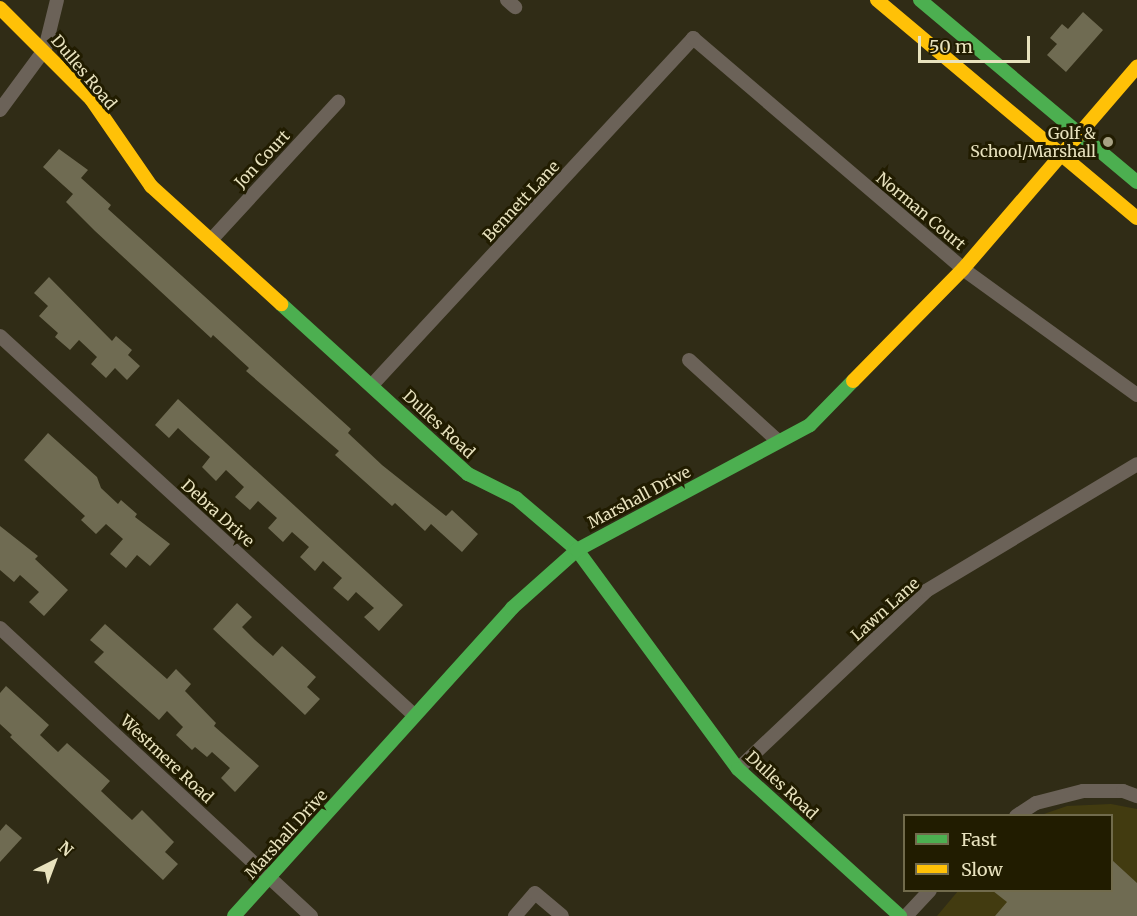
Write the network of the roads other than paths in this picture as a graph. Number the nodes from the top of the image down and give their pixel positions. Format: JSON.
{"nodes":[{"id":1,"x":57,"y":0,"type":"edge"},
{"id":2,"x":877,"y":0,"type":"edge"},
{"id":3,"x":921,"y":0,"type":"edge"},
{"id":4,"x":0,"y":8,"type":"edge"},
{"id":5,"x":693,"y":38,"type":"joint"},
{"id":6,"x":45,"y":49,"type":"junction"},
{"id":7,"x":1137,"y":67,"type":"edge"},
{"id":8,"x":338,"y":102,"type":"dead end"},
{"id":9,"x":0,"y":111,"type":"edge"},
{"id":10,"x":1078,"y":133,"type":"junction"},
{"id":11,"x":1061,"y":154,"type":"junction"},
{"id":12,"x":1137,"y":182,"type":"edge"},
{"id":13,"x":1137,"y":218,"type":"edge"},
{"id":14,"x":211,"y":240,"type":"junction"},
{"id":15,"x":963,"y":269,"type":"junction"},
{"id":16,"x":0,"y":336,"type":"edge"},
{"id":17,"x":689,"y":360,"type":"dead end"},
{"id":18,"x":372,"y":385,"type":"junction"},
{"id":19,"x":1137,"y":395,"type":"edge"},
{"id":20,"x":778,"y":441,"type":"junction"},
{"id":21,"x":1137,"y":464,"type":"edge"},
{"id":22,"x":577,"y":550,"type":"junction"},
{"id":23,"x":0,"y":628,"type":"edge"},
{"id":24,"x":414,"y":715,"type":"junction"},
{"id":25,"x":738,"y":769,"type":"junction"},
{"id":26,"x":1137,"y":796,"type":"edge"},
{"id":27,"x":1019,"y":814,"type":"edge"},
{"id":28,"x":270,"y":876,"type":"junction"},
{"id":29,"x":929,"y":892,"type":"edge"},
{"id":30,"x":234,"y":916,"type":"edge"},
{"id":31,"x":311,"y":916,"type":"edge"},
{"id":32,"x":515,"y":916,"type":"edge"},
{"id":33,"x":562,"y":916,"type":"edge"},
{"id":34,"x":900,"y":916,"type":"edge"},
{"id":35,"x":906,"y":916,"type":"edge"}],
"edges":[{"from":1,"to":6,"type":"street"},
{"from":2,"to":11,"type":"street"},
{"from":3,"to":10,"type":"street"},
{"from":4,"to":6,"type":"street","name":"Dulles Road"},
{"from":5,"to":15,"type":"street","name":"Norman Court"},
{"from":5,"to":18,"type":"street","name":"Bennett Lane"},
{"from":6,"to":9,"type":"street"},
{"from":6,"to":14,"type":"street","name":"Dulles Road"},
{"from":7,"to":10,"type":"street","name":"Marshall Drive"},
{"from":8,"to":14,"type":"street","name":"Jon Court"},
{"from":10,"to":11,"type":"street","name":"Marshall Drive"},
{"from":10,"to":12,"type":"street"},
{"from":11,"to":13,"type":"street"},
{"from":11,"to":15,"type":"street","name":"Marshall Drive"},
{"from":14,"to":18,"type":"street","name":"Dulles Road"},
{"from":15,"to":19,"type":"street","name":"Norman Court"},
{"from":15,"to":20,"type":"street","name":"Marshall Drive"},
{"from":16,"to":24,"type":"street","name":"Debra Drive"},
{"from":17,"to":20,"type":"street"},
{"from":18,"to":22,"type":"street","name":"Dulles Road"},
{"from":20,"to":22,"type":"street","name":"Marshall Drive"},
{"from":21,"to":25,"type":"street","name":"Lawn Lane"},
{"from":22,"to":24,"type":"street","name":"Marshall Drive"},
{"from":22,"to":25,"type":"street","name":"Dulles Road"},
{"from":23,"to":28,"type":"street","name":"Westmere Road"},
{"from":24,"to":28,"type":"street","name":"Marshall Drive"},
{"from":25,"to":34,"type":"street","name":"Dulles Road"},
{"from":26,"to":27,"type":"street"},
{"from":28,"to":30,"type":"street","name":"Marshall Drive"},
{"from":28,"to":31,"type":"street","name":"Westmere Road"},
{"from":29,"to":35,"type":"street"},
{"from":32,"to":33,"type":"street"}]}
